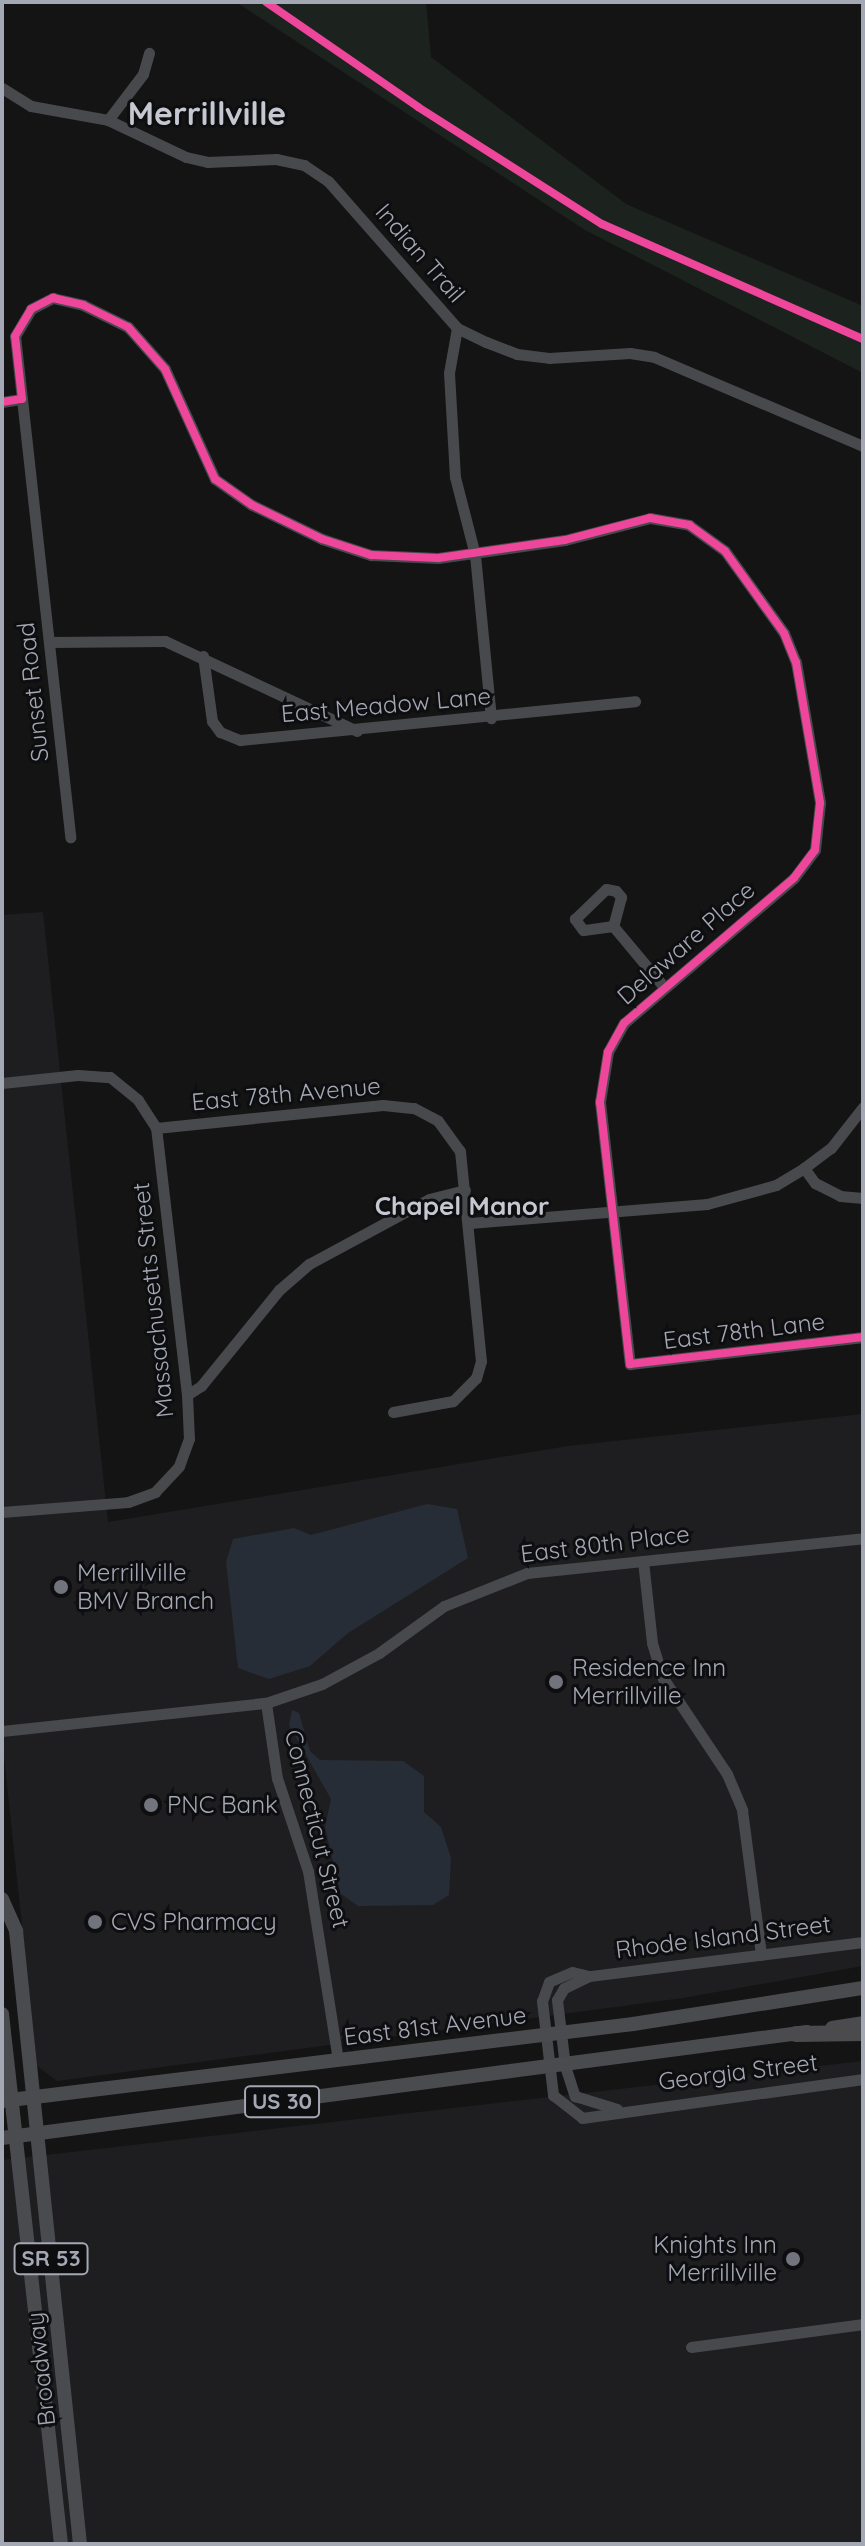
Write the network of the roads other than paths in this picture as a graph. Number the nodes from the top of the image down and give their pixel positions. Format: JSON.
{"nodes":[{"id":1,"x":149,"y":53,"type":"dead end"},
{"id":2,"x":2,"y":88,"type":"edge"},
{"id":3,"x":108,"y":120,"type":"junction"},
{"id":4,"x":457,"y":328,"type":"junction"},
{"id":5,"x":22,"y":399,"type":"junction"},
{"id":6,"x":2,"y":402,"type":"edge"},
{"id":7,"x":863,"y":446,"type":"edge"},
{"id":8,"x":475,"y":555,"type":"junction"},
{"id":9,"x":50,"y":642,"type":"junction"},
{"id":10,"x":203,"y":656,"type":"junction"},
{"id":11,"x":635,"y":701,"type":"dead end"},
{"id":12,"x":491,"y":718,"type":"junction"},
{"id":13,"x":358,"y":732,"type":"junction"},
{"id":14,"x":70,"y":837,"type":"dead end"},
{"id":15,"x":613,"y":926,"type":"junction"},
{"id":16,"x":664,"y":987,"type":"junction"},
{"id":17,"x":2,"y":1083,"type":"edge"},
{"id":18,"x":863,"y":1107,"type":"edge"},
{"id":19,"x":156,"y":1128,"type":"junction"},
{"id":20,"x":804,"y":1168,"type":"junction"},
{"id":21,"x":465,"y":1190,"type":"junction"},
{"id":22,"x":863,"y":1198,"type":"edge"},
{"id":23,"x":611,"y":1210,"type":"junction"},
{"id":24,"x":470,"y":1223,"type":"junction"},
{"id":25,"x":863,"y":1337,"type":"edge"},
{"id":26,"x":630,"y":1364,"type":"joint"},
{"id":27,"x":187,"y":1395,"type":"junction"},
{"id":28,"x":393,"y":1412,"type":"dead end"},
{"id":29,"x":2,"y":1512,"type":"edge"},
{"id":30,"x":863,"y":1538,"type":"edge"},
{"id":31,"x":643,"y":1561,"type":"junction"},
{"id":32,"x":266,"y":1703,"type":"junction"},
{"id":33,"x":2,"y":1731,"type":"edge"},
{"id":34,"x":2,"y":1899,"type":"edge"},
{"id":35,"x":2,"y":1909,"type":"edge"},
{"id":36,"x":863,"y":1942,"type":"edge"},
{"id":37,"x":761,"y":1955,"type":"junction"},
{"id":38,"x":863,"y":1988,"type":"edge"},
{"id":39,"x":2,"y":2014,"type":"edge"},
{"id":40,"x":863,"y":2023,"type":"edge"},
{"id":41,"x":863,"y":2033,"type":"edge"},
{"id":42,"x":553,"y":2034,"type":"junction"},
{"id":43,"x":796,"y":2034,"type":"junction"},
{"id":44,"x":338,"y":2060,"type":"junction"},
{"id":45,"x":565,"y":2066,"type":"junction"},
{"id":46,"x":550,"y":2068,"type":"junction"},
{"id":47,"x":863,"y":2079,"type":"edge"},
{"id":48,"x":34,"y":2097,"type":"junction"},
{"id":49,"x":6,"y":2101,"type":"edge"},
{"id":50,"x":618,"y":2109,"type":"junction"},
{"id":51,"x":38,"y":2133,"type":"junction"},
{"id":52,"x":8,"y":2137,"type":"edge"},
{"id":53,"x":863,"y":2324,"type":"edge"},
{"id":54,"x":691,"y":2347,"type":"dead end"},
{"id":55,"x":61,"y":2544,"type":"edge"},
{"id":56,"x":80,"y":2544,"type":"edge"}],
"edges":[{"from":1,"to":3,"type":"street"},
{"from":2,"to":3,"type":"street","name":"Indian Trail"},
{"from":3,"to":4,"type":"street","name":"Indian Trail"},
{"from":4,"to":7,"type":"street","name":"Indian Trail"},
{"from":4,"to":8,"type":"street"},
{"from":5,"to":6,"type":"street"},
{"from":5,"to":8,"type":"street","name":"Sunset Road"},
{"from":5,"to":9,"type":"street","name":"Sunset Road"},
{"from":8,"to":12,"type":"street"},
{"from":8,"to":16,"type":"street","name":"Delaware Place"},
{"from":9,"to":10,"type":"street"},
{"from":9,"to":14,"type":"street","name":"Sunset Road"},
{"from":10,"to":13,"type":"street"},
{"from":10,"to":13,"type":"street","name":"East Meadow Lane"},
{"from":11,"to":12,"type":"street","name":"East Meadow Lane"},
{"from":12,"to":13,"type":"street","name":"East Meadow Lane"},
{"from":15,"to":15,"type":"street"},
{"from":15,"to":16,"type":"street"},
{"from":16,"to":23,"type":"street","name":"Delaware Place"},
{"from":17,"to":19,"type":"street"},
{"from":18,"to":20,"type":"street"},
{"from":19,"to":21,"type":"street","name":"East 78th Avenue"},
{"from":19,"to":27,"type":"street","name":"Massachusetts Street"},
{"from":20,"to":22,"type":"street"},
{"from":20,"to":23,"type":"street"},
{"from":21,"to":24,"type":"street","name":"East 78th Avenue"},
{"from":21,"to":27,"type":"street"},
{"from":23,"to":24,"type":"street"},
{"from":23,"to":26,"type":"street","name":"Delaware Place"},
{"from":24,"to":28,"type":"street","name":"East 78th Avenue"},
{"from":25,"to":26,"type":"street","name":"East 78th Lane"},
{"from":27,"to":29,"type":"street","name":"Massachusetts Street"},
{"from":30,"to":31,"type":"street","name":"East 80th Place"},
{"from":31,"to":32,"type":"street","name":"East 80th Place"},
{"from":31,"to":37,"type":"street"},
{"from":32,"to":33,"type":"street","name":"East 80th Place"},
{"from":32,"to":44,"type":"street","name":"Connecticut Street"},
{"from":34,"to":35,"type":"main road","name":"Broadway","number":"SR 53"},
{"from":35,"to":48,"type":"main road","name":"Broadway","number":"SR 53"},
{"from":36,"to":37,"type":"street","name":"Rhode Island Street"},
{"from":37,"to":42,"type":"street","name":"Rhode Island Street"},
{"from":38,"to":42,"type":"main road","name":"East 81st Avenue","number":"US 30"},
{"from":39,"to":49,"type":"main road","name":"Broadway","number":"SR 53"},
{"from":40,"to":43,"type":"main road","number":"US 30"},
{"from":41,"to":43,"type":"highway"},
{"from":42,"to":44,"type":"main road","name":"East 81st Avenue","number":"US 30"},
{"from":42,"to":45,"type":"street","name":"Rhode Island Street"},
{"from":42,"to":46,"type":"street","name":"Rhode Island Street"},
{"from":43,"to":45,"type":"main road","number":"US 30"},
{"from":44,"to":48,"type":"main road","name":"East 81st Avenue","number":"US 30"},
{"from":45,"to":46,"type":"main road","number":"US 30"},
{"from":45,"to":50,"type":"street","name":"Georgia Street"},
{"from":46,"to":50,"type":"street","name":"Georgia Street"},
{"from":46,"to":51,"type":"main road","number":"US 30"},
{"from":47,"to":50,"type":"street","name":"Georgia Street"},
{"from":48,"to":49,"type":"main road","name":"East 81st Avenue","number":"US 30"},
{"from":48,"to":51,"type":"main road","name":"Broadway","number":"SR 53"},
{"from":49,"to":52,"type":"main road","name":"Broadway","number":"SR 53"},
{"from":51,"to":52,"type":"main road","number":"US 30"},
{"from":51,"to":56,"type":"main road","name":"Broadway","number":"SR 53"},
{"from":52,"to":55,"type":"main road","name":"Broadway","number":"SR 53"},
{"from":53,"to":54,"type":"street"}]}
